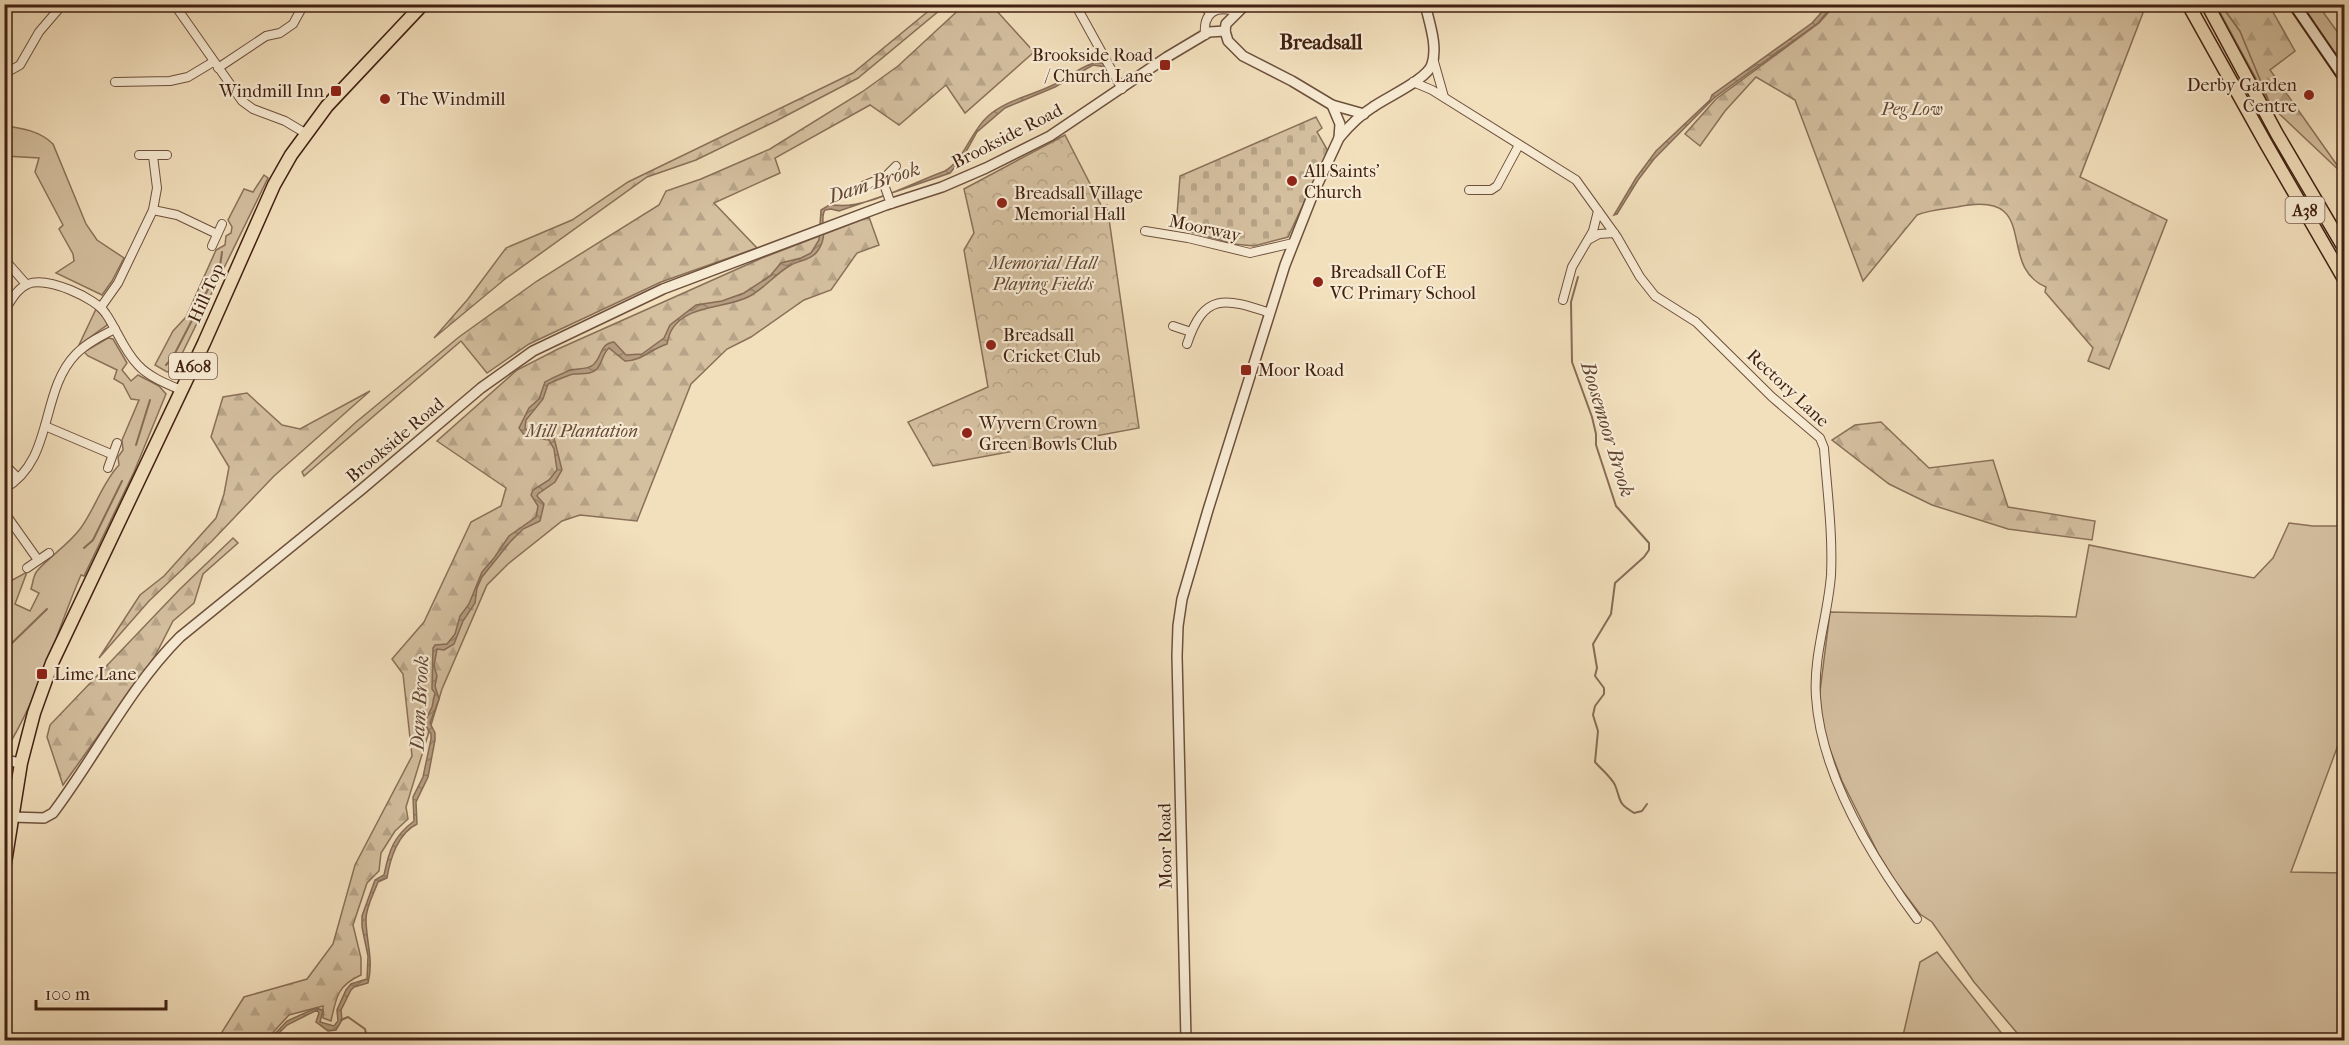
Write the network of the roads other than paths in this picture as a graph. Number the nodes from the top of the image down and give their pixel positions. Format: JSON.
{"nodes":[{"id":1,"x":63,"y":4,"type":"edge"},
{"id":2,"x":174,"y":4,"type":"edge"},
{"id":3,"x":304,"y":4,"type":"edge"},
{"id":4,"x":423,"y":4,"type":"edge"},
{"id":5,"x":1075,"y":4,"type":"edge"},
{"id":6,"x":1200,"y":4,"type":"edge"},
{"id":7,"x":1209,"y":4,"type":"edge"},
{"id":8,"x":1246,"y":4,"type":"edge"},
{"id":9,"x":1425,"y":4,"type":"edge"},
{"id":10,"x":2188,"y":4,"type":"edge"},
{"id":11,"x":2207,"y":4,"type":"edge"},
{"id":12,"x":2294,"y":4,"type":"edge"},
{"id":13,"x":1237,"y":12,"type":"junction"},
{"id":14,"x":1211,"y":13,"type":"junction"},
{"id":15,"x":1225,"y":30,"type":"junction"},
{"id":16,"x":1205,"y":35,"type":"junction"},
{"id":17,"x":1433,"y":58,"type":"junction"},
{"id":18,"x":215,"y":65,"type":"junction"},
{"id":19,"x":4,"y":74,"type":"edge"},
{"id":20,"x":2344,"y":77,"type":"edge"},
{"id":21,"x":115,"y":82,"type":"dead end"},
{"id":22,"x":1413,"y":82,"type":"junction"},
{"id":23,"x":1122,"y":88,"type":"junction"},
{"id":24,"x":1444,"y":97,"type":"junction"},
{"id":25,"x":1332,"y":105,"type":"junction"},
{"id":26,"x":1364,"y":114,"type":"junction"},
{"id":27,"x":305,"y":133,"type":"junction"},
{"id":28,"x":1339,"y":138,"type":"junction"},
{"id":29,"x":1519,"y":145,"type":"junction"},
{"id":30,"x":139,"y":155,"type":"dead end"},
{"id":31,"x":168,"y":155,"type":"dead end"},
{"id":32,"x":153,"y":156,"type":"junction"},
{"id":33,"x":896,"y":166,"type":"dead end"},
{"id":34,"x":882,"y":179,"type":"junction"},
{"id":35,"x":863,"y":186,"type":"dead end"},
{"id":36,"x":1468,"y":190,"type":"dead end"},
{"id":37,"x":890,"y":201,"type":"junction"},
{"id":38,"x":153,"y":210,"type":"junction"},
{"id":39,"x":1598,"y":211,"type":"junction"},
{"id":40,"x":222,"y":224,"type":"dead end"},
{"id":41,"x":1145,"y":231,"type":"dead end"},
{"id":42,"x":1614,"y":233,"type":"junction"},
{"id":43,"x":217,"y":234,"type":"junction"},
{"id":44,"x":1588,"y":239,"type":"junction"},
{"id":45,"x":1293,"y":243,"type":"junction"},
{"id":46,"x":212,"y":246,"type":"dead end"},
{"id":47,"x":2344,"y":248,"type":"edge"},
{"id":48,"x":4,"y":259,"type":"edge"},
{"id":49,"x":2344,"y":279,"type":"edge"},
{"id":50,"x":26,"y":284,"type":"junction"},
{"id":51,"x":1563,"y":300,"type":"dead end"},
{"id":52,"x":101,"y":307,"type":"junction"},
{"id":53,"x":4,"y":311,"type":"edge"},
{"id":54,"x":1270,"y":313,"type":"junction"},
{"id":55,"x":1173,"y":326,"type":"dead end"},
{"id":56,"x":115,"y":330,"type":"junction"},
{"id":57,"x":1191,"y":332,"type":"junction"},
{"id":58,"x":1187,"y":344,"type":"dead end"},
{"id":59,"x":182,"y":390,"type":"junction"},
{"id":60,"x":45,"y":426,"type":"junction"},
{"id":61,"x":117,"y":443,"type":"dead end"},
{"id":62,"x":111,"y":454,"type":"junction"},
{"id":63,"x":4,"y":464,"type":"edge"},
{"id":64,"x":108,"y":468,"type":"dead end"},
{"id":65,"x":18,"y":478,"type":"junction"},
{"id":66,"x":4,"y":489,"type":"edge"},
{"id":67,"x":4,"y":512,"type":"edge"},
{"id":68,"x":49,"y":553,"type":"dead end"},
{"id":69,"x":39,"y":560,"type":"junction"},
{"id":70,"x":27,"y":568,"type":"dead end"},
{"id":71,"x":4,"y":760,"type":"edge"},
{"id":72,"x":21,"y":763,"type":"junction"},
{"id":73,"x":12,"y":817,"type":"junction"},
{"id":74,"x":4,"y":869,"type":"edge"},
{"id":75,"x":1917,"y":919,"type":"dead end"},
{"id":76,"x":1186,"y":1041,"type":"edge"}],
"edges":[{"from":1,"to":19,"type":"street"},
{"from":2,"to":18,"type":"street"},
{"from":3,"to":18,"type":"street"},
{"from":4,"to":27,"type":"main road","name":"Hill Top","number":"A608"},
{"from":5,"to":23,"type":"street"},
{"from":6,"to":14,"type":"street"},
{"from":7,"to":14,"type":"street"},
{"from":8,"to":13,"type":"street"},
{"from":9,"to":17,"type":"street"},
{"from":10,"to":49,"type":"main road","number":"A38"},
{"from":11,"to":47,"type":"main road","number":"A38"},
{"from":12,"to":20,"type":"main road"},
{"from":13,"to":14,"type":"street"},
{"from":13,"to":15,"type":"street"},
{"from":14,"to":16,"type":"street"},
{"from":15,"to":16,"type":"street","name":"Brookside Road"},
{"from":15,"to":25,"type":"street"},
{"from":16,"to":23,"type":"street","name":"Brookside Road"},
{"from":17,"to":22,"type":"street"},
{"from":17,"to":24,"type":"street"},
{"from":18,"to":21,"type":"street"},
{"from":18,"to":27,"type":"street"},
{"from":22,"to":24,"type":"street","name":"Rectory Lane"},
{"from":22,"to":26,"type":"street","name":"Moor Road"},
{"from":23,"to":37,"type":"street","name":"Brookside Road"},
{"from":24,"to":29,"type":"street","name":"Rectory Lane"},
{"from":25,"to":26,"type":"street"},
{"from":25,"to":28,"type":"street"},
{"from":26,"to":28,"type":"street","name":"Moor Road"},
{"from":27,"to":59,"type":"main road","name":"Hill Top","number":"A608"},
{"from":28,"to":45,"type":"street","name":"Moor Road"},
{"from":29,"to":36,"type":"street"},
{"from":29,"to":39,"type":"street","name":"Rectory Lane"},
{"from":30,"to":32,"type":"street"},
{"from":31,"to":32,"type":"street"},
{"from":32,"to":38,"type":"street"},
{"from":33,"to":34,"type":"street"},
{"from":34,"to":35,"type":"street"},
{"from":34,"to":37,"type":"street"},
{"from":37,"to":73,"type":"street","name":"Brookside Road"},
{"from":38,"to":43,"type":"street"},
{"from":38,"to":52,"type":"street"},
{"from":39,"to":42,"type":"street","name":"Rectory Lane"},
{"from":39,"to":44,"type":"street"},
{"from":40,"to":43,"type":"street"},
{"from":41,"to":45,"type":"street","name":"Moorway"},
{"from":42,"to":44,"type":"street"},
{"from":42,"to":75,"type":"street","name":"Rectory Lane"},
{"from":43,"to":46,"type":"street"},
{"from":44,"to":51,"type":"street"},
{"from":45,"to":54,"type":"street","name":"Moor Road"},
{"from":48,"to":50,"type":"street"},
{"from":50,"to":52,"type":"street"},
{"from":50,"to":53,"type":"street"},
{"from":52,"to":56,"type":"street"},
{"from":54,"to":57,"type":"street"},
{"from":54,"to":76,"type":"street","name":"Moor Road"},
{"from":55,"to":57,"type":"street"},
{"from":56,"to":59,"type":"street"},
{"from":56,"to":60,"type":"street"},
{"from":57,"to":58,"type":"street"},
{"from":59,"to":72,"type":"main road","name":"Hill Top","number":"A608"},
{"from":60,"to":62,"type":"street"},
{"from":60,"to":65,"type":"street"},
{"from":61,"to":62,"type":"street"},
{"from":62,"to":64,"type":"street"},
{"from":63,"to":65,"type":"street"},
{"from":65,"to":66,"type":"street"},
{"from":67,"to":69,"type":"street"},
{"from":68,"to":69,"type":"street"},
{"from":69,"to":70,"type":"street"},
{"from":71,"to":72,"type":"street"},
{"from":72,"to":73,"type":"main road","number":"A608"},
{"from":73,"to":74,"type":"main road","number":"A608"}]}
